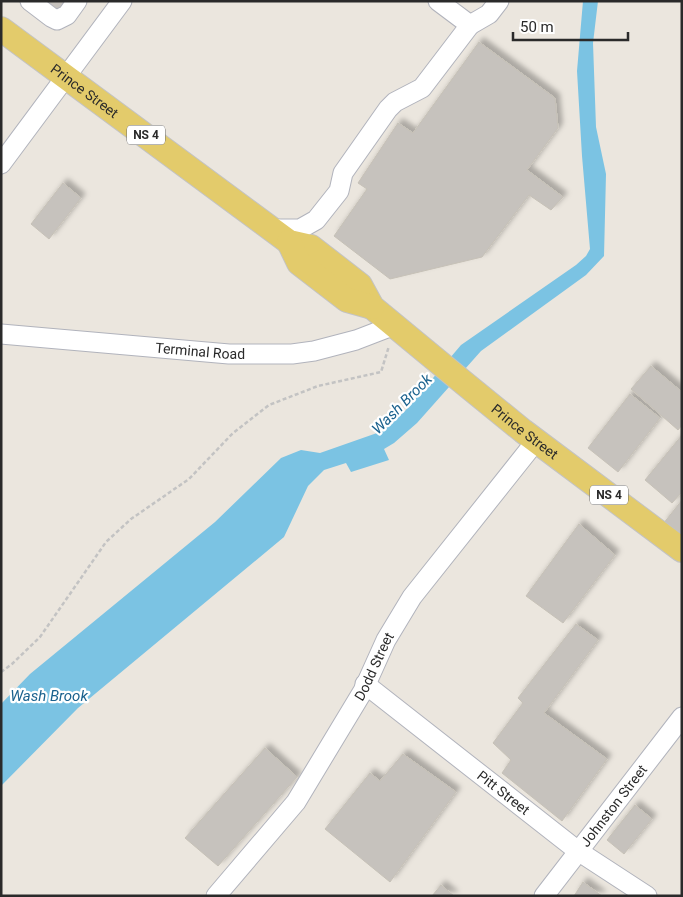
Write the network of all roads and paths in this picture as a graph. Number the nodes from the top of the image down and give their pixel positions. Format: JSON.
{"nodes":[{"id":1,"x":30,"y":1,"type":"edge"},
{"id":2,"x":77,"y":1,"type":"edge"},
{"id":3,"x":122,"y":1,"type":"edge"},
{"id":4,"x":438,"y":1,"type":"edge"},
{"id":5,"x":499,"y":1,"type":"edge"},
{"id":6,"x":470,"y":26,"type":"junction"},
{"id":7,"x":1,"y":29,"type":"edge"},
{"id":8,"x":66,"y":76,"type":"junction"},
{"id":9,"x":1,"y":164,"type":"edge"},
{"id":10,"x":281,"y":235,"type":"junction"},
{"id":11,"x":395,"y":325,"type":"junction"},
{"id":12,"x":1,"y":334,"type":"edge"},
{"id":13,"x":536,"y":441,"type":"junction"},
{"id":14,"x":682,"y":550,"type":"edge"},
{"id":15,"x":1,"y":672,"type":"edge"},
{"id":16,"x":365,"y":684,"type":"junction"},
{"id":17,"x":682,"y":717,"type":"edge"},
{"id":18,"x":578,"y":851,"type":"junction"},
{"id":19,"x":216,"y":896,"type":"edge"},
{"id":20,"x":544,"y":896,"type":"edge"},
{"id":21,"x":648,"y":896,"type":"edge"}],
"edges":[{"from":1,"to":2,"type":"street"},
{"from":3,"to":8,"type":"street"},
{"from":4,"to":6,"type":"street"},
{"from":5,"to":6,"type":"street"},
{"from":6,"to":10,"type":"street"},
{"from":7,"to":8,"type":"main road","name":"Prince Street","number":"NS 4"},
{"from":8,"to":9,"type":"street"},
{"from":8,"to":10,"type":"main road","name":"Prince Street","number":"NS 4"},
{"from":10,"to":11,"type":"main road","name":"Prince Street","number":"NS 4"},
{"from":11,"to":12,"type":"street","name":"Terminal Road"},
{"from":11,"to":13,"type":"main road","name":"Prince Street","number":"NS 4"},
{"from":11,"to":15,"type":"path"},
{"from":13,"to":14,"type":"main road","name":"Prince Street","number":"NS 4"},
{"from":13,"to":16,"type":"street","name":"Dodd Street"},
{"from":16,"to":18,"type":"street","name":"Pitt Street"},
{"from":16,"to":19,"type":"street","name":"Dodd Street"},
{"from":17,"to":18,"type":"street","name":"Johnston Street"},
{"from":18,"to":20,"type":"street","name":"Johnston Street"},
{"from":18,"to":21,"type":"street","name":"Pitt Street"}]}
